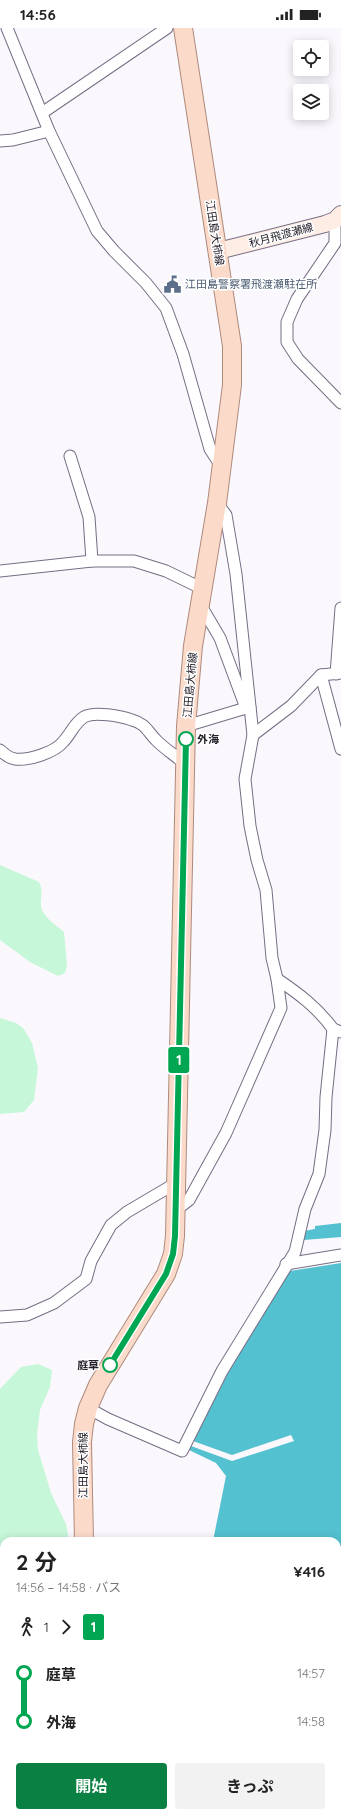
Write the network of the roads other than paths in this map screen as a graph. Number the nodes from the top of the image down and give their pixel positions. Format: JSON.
{"nodes":[{"id":1,"x":7,"y":28,"type":"edge"},
{"id":2,"x":167,"y":28,"type":"edge"},
{"id":3,"x":183,"y":28,"type":"edge"},
{"id":4,"x":42,"y":113,"type":"junction"},
{"id":5,"x":49,"y":131,"type":"junction"},
{"id":6,"x":0,"y":141,"type":"edge"},
{"id":7,"x":338,"y":217,"type":"edge"},
{"id":8,"x":218,"y":251,"type":"junction"},
{"id":9,"x":341,"y":403,"type":"edge"},
{"id":10,"x":70,"y":456,"type":"dead end"},
{"id":11,"x":221,"y":466,"type":"junction"},
{"id":12,"x":217,"y":503,"type":"junction"},
{"id":13,"x":92,"y":561,"type":"junction"},
{"id":14,"x":0,"y":571,"type":"edge"},
{"id":15,"x":202,"y":597,"type":"junction"},
{"id":16,"x":341,"y":608,"type":"edge"},
{"id":17,"x":339,"y":674,"type":"edge"},
{"id":18,"x":321,"y":675,"type":"junction"},
{"id":19,"x":248,"y":708,"type":"junction"},
{"id":20,"x":186,"y":726,"type":"junction"},
{"id":21,"x":253,"y":735,"type":"junction"},
{"id":22,"x":341,"y":749,"type":"edge"},
{"id":23,"x":0,"y":750,"type":"edge"},
{"id":24,"x":185,"y":764,"type":"junction"},
{"id":25,"x":278,"y":979,"type":"junction"},
{"id":26,"x":337,"y":1030,"type":"edge"},
{"id":27,"x":176,"y":1184,"type":"junction"},
{"id":28,"x":176,"y":1210,"type":"junction"},
{"id":29,"x":341,"y":1255,"type":"edge"},
{"id":30,"x":286,"y":1264,"type":"junction"},
{"id":31,"x":0,"y":1317,"type":"edge"},
{"id":32,"x":88,"y":1408,"type":"junction"},
{"id":33,"x":84,"y":1537,"type":"edge"}],
"edges":[{"from":1,"to":4,"type":"street"},
{"from":2,"to":4,"type":"street"},
{"from":3,"to":8,"type":"main road","name":"江田島大柿線"},
{"from":4,"to":5,"type":"street"},
{"from":5,"to":6,"type":"street"},
{"from":5,"to":11,"type":"street"},
{"from":7,"to":8,"type":"main road","name":"秋月飛渡瀬線"},
{"from":7,"to":9,"type":"street"},
{"from":8,"to":11,"type":"main road","name":"江田島大柿線"},
{"from":10,"to":13,"type":"street"},
{"from":11,"to":12,"type":"main road","name":"江田島大柿線"},
{"from":12,"to":15,"type":"main road","name":"江田島大柿線"},
{"from":12,"to":19,"type":"street"},
{"from":13,"to":14,"type":"street"},
{"from":13,"to":15,"type":"street"},
{"from":15,"to":19,"type":"street"},
{"from":15,"to":20,"type":"main road","name":"江田島大柿線"},
{"from":16,"to":17,"type":"street"},
{"from":17,"to":18,"type":"street"},
{"from":18,"to":21,"type":"street"},
{"from":18,"to":22,"type":"street"},
{"from":19,"to":20,"type":"street"},
{"from":19,"to":21,"type":"street"},
{"from":20,"to":24,"type":"main road","name":"江田島大柿線"},
{"from":21,"to":25,"type":"street"},
{"from":23,"to":24,"type":"street"},
{"from":24,"to":27,"type":"main road","name":"江田島大柿線"},
{"from":25,"to":26,"type":"street"},
{"from":25,"to":28,"type":"street"},
{"from":26,"to":30,"type":"street"},
{"from":27,"to":28,"type":"main road","name":"江田島大柿線"},
{"from":27,"to":31,"type":"street"},
{"from":28,"to":32,"type":"main road","name":"江田島大柿線"},
{"from":29,"to":30,"type":"street"},
{"from":30,"to":32,"type":"street"},
{"from":32,"to":33,"type":"main road","name":"江田島大柿線"}]}
